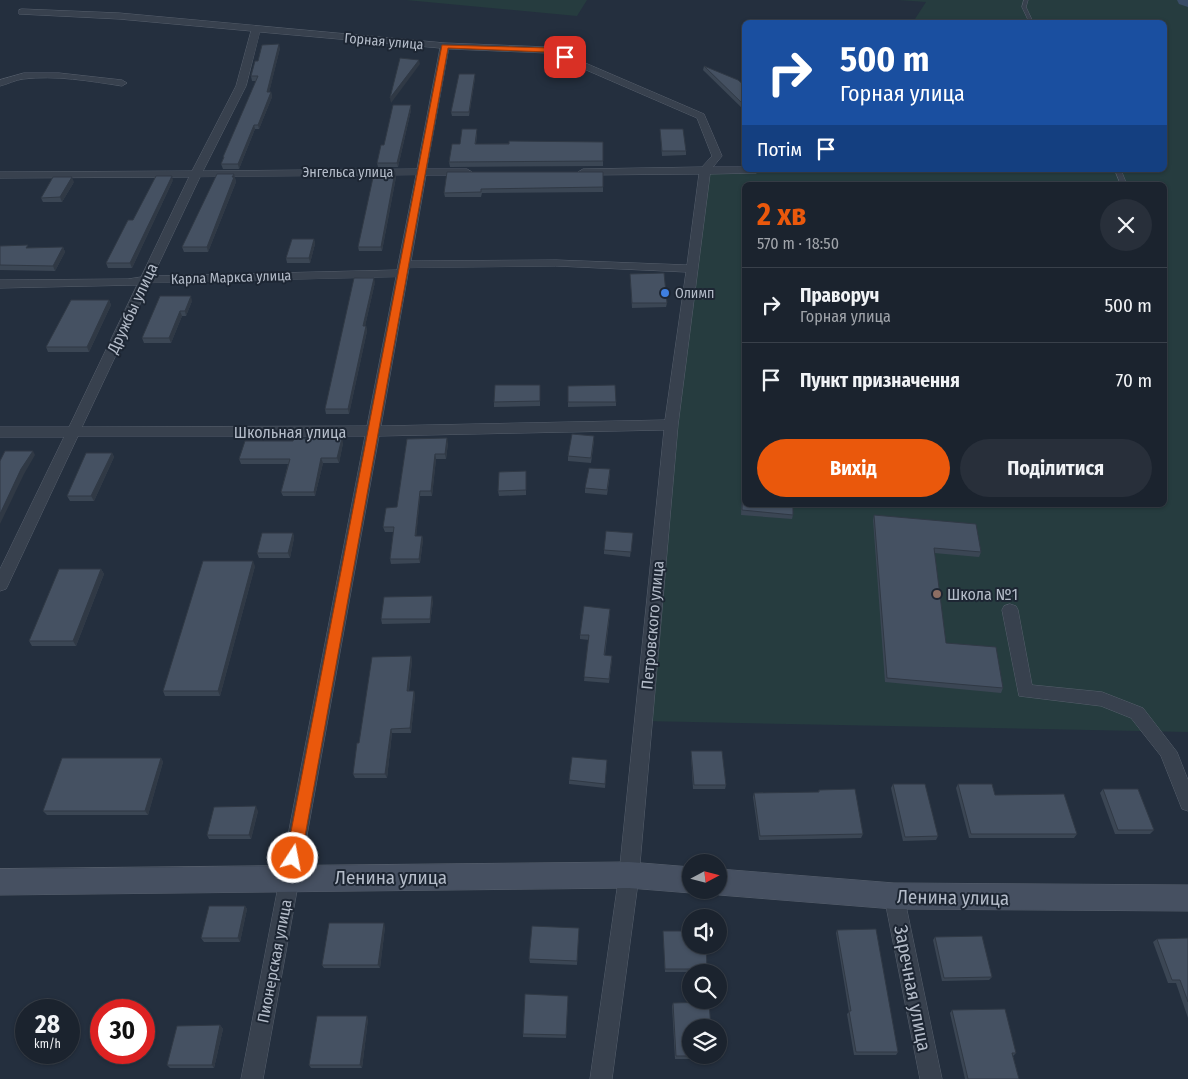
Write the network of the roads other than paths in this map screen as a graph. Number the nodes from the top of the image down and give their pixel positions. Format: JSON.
{"nodes":[{"id":1,"x":1026,"y":0,"type":"edge"},
{"id":2,"x":22,"y":12,"type":"dead end"},
{"id":3,"x":1030,"y":20,"type":"edge"},
{"id":4,"x":256,"y":29,"type":"junction"},
{"id":5,"x":445,"y":46,"type":"junction"},
{"id":6,"x":0,"y":83,"type":"edge"},
{"id":7,"x":122,"y":83,"type":"dead end"},
{"id":8,"x":742,"y":170,"type":"edge"},
{"id":9,"x":705,"y":171,"type":"junction"},
{"id":10,"x":197,"y":172,"type":"junction"},
{"id":11,"x":421,"y":172,"type":"junction"},
{"id":12,"x":480,"y":172,"type":"edge"},
{"id":13,"x":568,"y":172,"type":"edge"},
{"id":14,"x":0,"y":175,"type":"edge"},
{"id":15,"x":403,"y":269,"type":"junction"},
{"id":16,"x":692,"y":269,"type":"junction"},
{"id":17,"x":145,"y":280,"type":"junction"},
{"id":18,"x":0,"y":284,"type":"edge"},
{"id":19,"x":670,"y":426,"type":"junction"},
{"id":20,"x":373,"y":431,"type":"junction"},
{"id":21,"x":0,"y":432,"type":"edge"},
{"id":22,"x":73,"y":432,"type":"junction"},
{"id":23,"x":0,"y":585,"type":"edge"},
{"id":24,"x":1010,"y":610,"type":"dead end"},
{"id":25,"x":1188,"y":803,"type":"edge"},
{"id":26,"x":629,"y":875,"type":"junction"},
{"id":27,"x":290,"y":878,"type":"junction"},
{"id":28,"x":682,"y":879,"type":"edge"},
{"id":29,"x":0,"y":882,"type":"edge"},
{"id":30,"x":728,"y":883,"type":"edge"},
{"id":31,"x":894,"y":896,"type":"junction"},
{"id":32,"x":1188,"y":898,"type":"edge"},
{"id":33,"x":252,"y":1079,"type":"edge"},
{"id":34,"x":601,"y":1079,"type":"edge"},
{"id":35,"x":931,"y":1079,"type":"edge"}],
"edges":[{"from":1,"to":3,"type":"lane"},
{"from":2,"to":4,"type":"street","name":"Горная улица"},
{"from":4,"to":5,"type":"street","name":"Горная улица"},
{"from":4,"to":10,"type":"street","name":"Дружбы улица"},
{"from":5,"to":9,"type":"street","name":"Горная улица"},
{"from":5,"to":11,"type":"street","name":"Пионерская улица"},
{"from":6,"to":7,"type":"street"},
{"from":8,"to":9,"type":"street"},
{"from":9,"to":13,"type":"street"},
{"from":9,"to":16,"type":"street","name":"Петровского улица"},
{"from":10,"to":11,"type":"street","name":"Энгельса улица"},
{"from":10,"to":14,"type":"street","name":"Энгельса улица"},
{"from":10,"to":17,"type":"street","name":"Дружбы улица"},
{"from":11,"to":12,"type":"street","name":"Энгельса улица"},
{"from":11,"to":15,"type":"street","name":"Пионерская улица"},
{"from":15,"to":16,"type":"street","name":"Карла Маркса улица"},
{"from":15,"to":17,"type":"street","name":"Карла Маркса улица"},
{"from":15,"to":20,"type":"street","name":"Пионерская улица"},
{"from":16,"to":19,"type":"street","name":"Петровского улица"},
{"from":17,"to":18,"type":"street","name":"Карла Маркса улица"},
{"from":17,"to":22,"type":"street","name":"Дружбы улица"},
{"from":19,"to":20,"type":"street","name":"Школьная улица"},
{"from":19,"to":26,"type":"street","name":"Петровского улица"},
{"from":20,"to":22,"type":"street","name":"Школьная улица"},
{"from":20,"to":27,"type":"street","name":"Пионерская улица"},
{"from":21,"to":22,"type":"street","name":"Школьная улица"},
{"from":22,"to":23,"type":"street","name":"Дружбы улица"},
{"from":24,"to":25,"type":"street"},
{"from":26,"to":27,"type":"street","name":"Ленина улица"},
{"from":26,"to":28,"type":"street","name":"Ленина улица"},
{"from":26,"to":34,"type":"street","name":"Петровского улица"},
{"from":27,"to":29,"type":"street","name":"Ленина улица"},
{"from":27,"to":33,"type":"street","name":"Пионерская улица"},
{"from":30,"to":31,"type":"street","name":"Ленина улица"},
{"from":31,"to":32,"type":"street","name":"Ленина улица"},
{"from":31,"to":35,"type":"street","name":"Заречная улица"}]}
